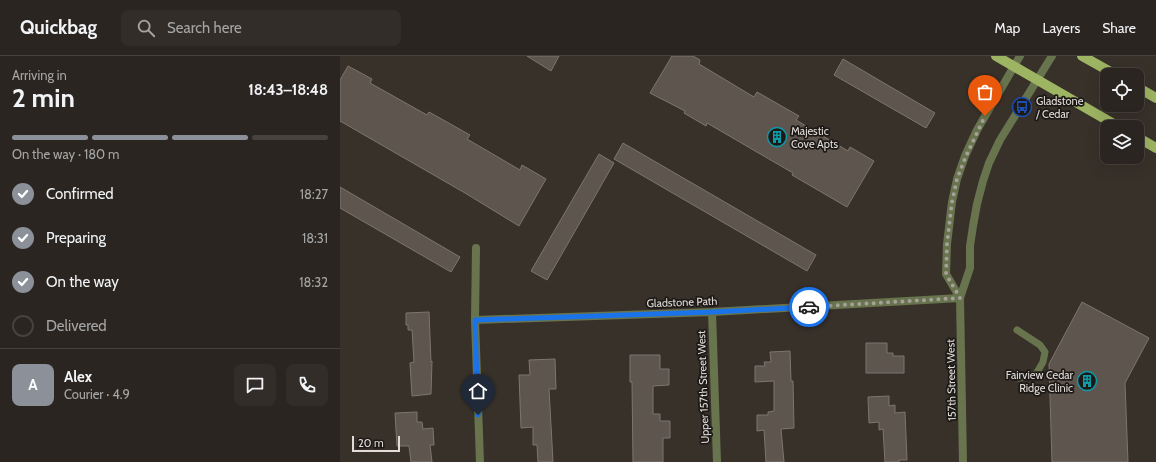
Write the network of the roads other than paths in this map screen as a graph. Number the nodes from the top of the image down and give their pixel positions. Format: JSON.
{"nodes":[{"id":1,"x":996,"y":56,"type":"edge"},
{"id":2,"x":1020,"y":56,"type":"edge"},
{"id":3,"x":1052,"y":56,"type":"edge"},
{"id":4,"x":1082,"y":56,"type":"edge"},
{"id":5,"x":1014,"y":66,"type":"junction"},
{"id":6,"x":1103,"y":68,"type":"edge"},
{"id":7,"x":1037,"y":80,"type":"junction"},
{"id":8,"x":1144,"y":91,"type":"edge"},
{"id":9,"x":1156,"y":98,"type":"edge"},
{"id":10,"x":1107,"y":120,"type":"edge"},
{"id":11,"x":1144,"y":141,"type":"edge"},
{"id":12,"x":1156,"y":148,"type":"edge"},
{"id":13,"x":476,"y":248,"type":"dead end"},
{"id":14,"x":960,"y":298,"type":"junction"},
{"id":15,"x":712,"y":312,"type":"junction"},
{"id":16,"x":475,"y":320,"type":"junction"},
{"id":17,"x":1017,"y":330,"type":"dead end"},
{"id":18,"x":1019,"y":378,"type":"dead end"},
{"id":19,"x":480,"y":462,"type":"edge"},
{"id":20,"x":717,"y":462,"type":"edge"},
{"id":21,"x":964,"y":462,"type":"edge"}],
"edges":[{"from":1,"to":5,"type":"main road"},
{"from":2,"to":5,"type":"street","name":"157th Street West"},
{"from":3,"to":7,"type":"street","name":"157th Street West"},
{"from":4,"to":6,"type":"main road"},
{"from":5,"to":7,"type":"main road"},
{"from":5,"to":14,"type":"street","name":"157th Street West"},
{"from":7,"to":10,"type":"main road"},
{"from":7,"to":14,"type":"street","name":"157th Street West"},
{"from":8,"to":9,"type":"main road"},
{"from":11,"to":12,"type":"main road"},
{"from":13,"to":16,"type":"street"},
{"from":14,"to":15,"type":"street","name":"Gladstone Path"},
{"from":14,"to":21,"type":"street","name":"157th Street West"},
{"from":15,"to":16,"type":"street","name":"Gladstone Path"},
{"from":15,"to":20,"type":"street","name":"Upper 157th Street West"},
{"from":16,"to":19,"type":"street"},
{"from":17,"to":18,"type":"lane"}]}
